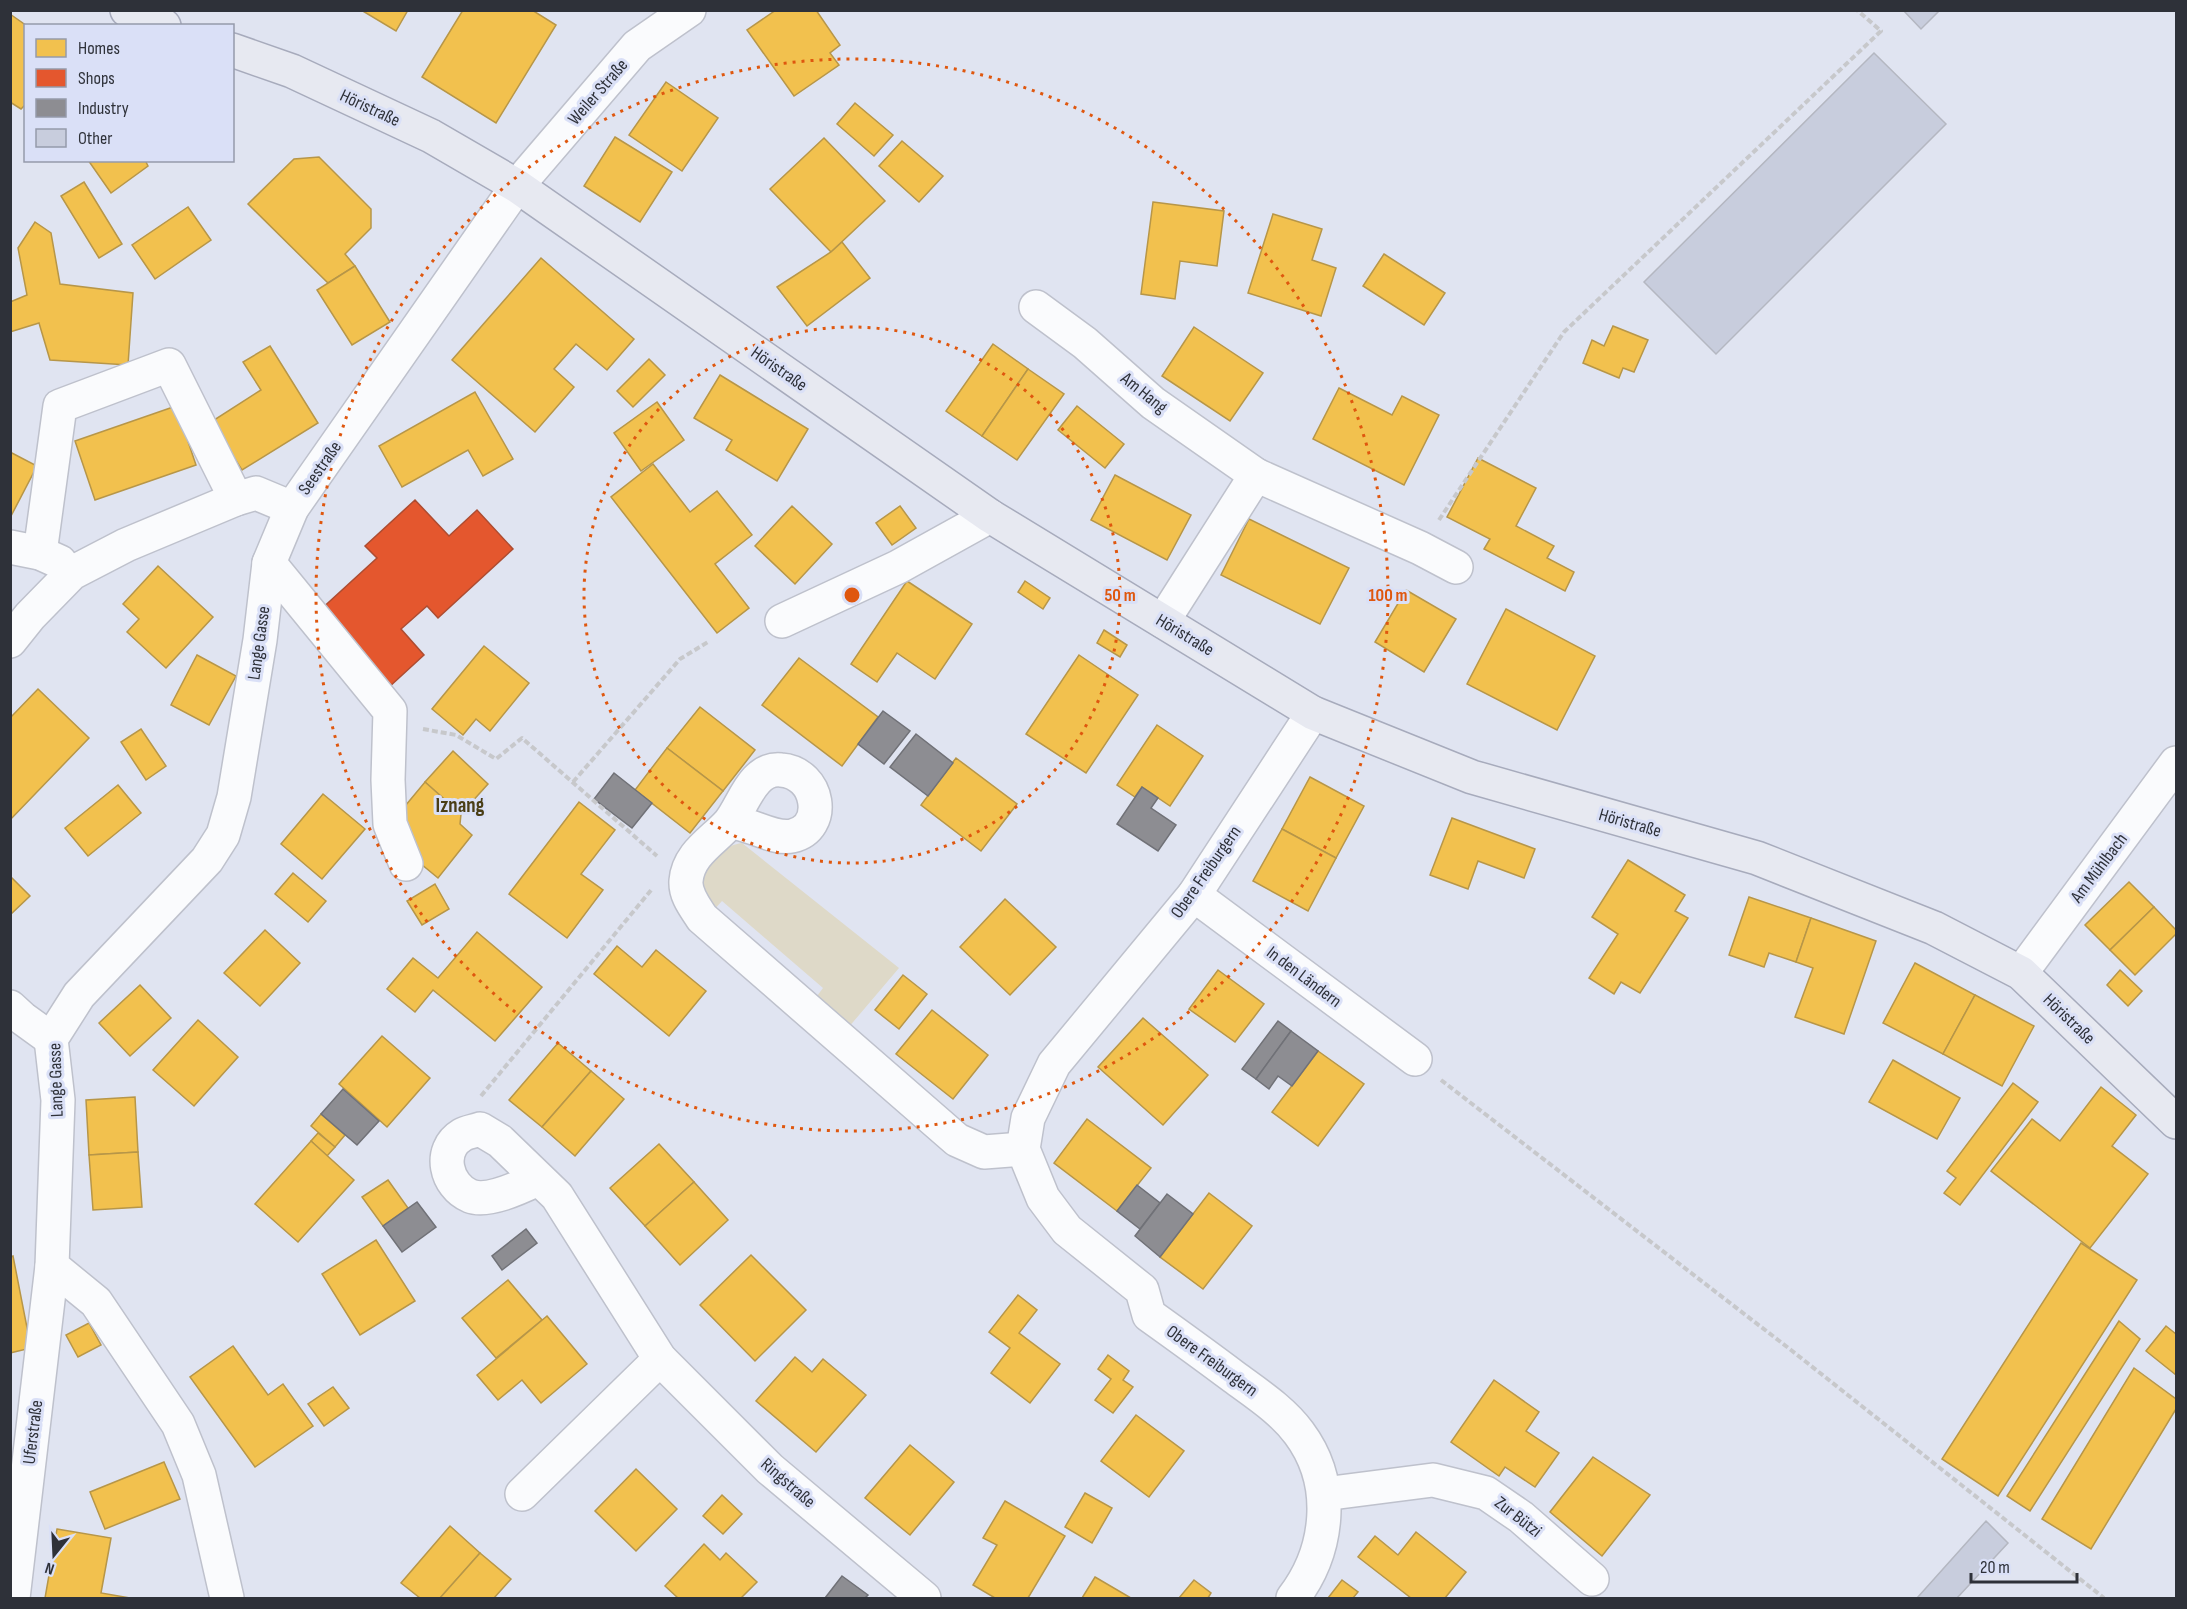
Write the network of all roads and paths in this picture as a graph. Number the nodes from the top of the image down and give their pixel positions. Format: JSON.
{"nodes":[{"id":1,"x":127,"y":10,"type":"edge"},
{"id":2,"x":689,"y":10,"type":"edge"},
{"id":3,"x":1857,"y":10,"type":"edge"},
{"id":4,"x":159,"y":24,"type":"edge"},
{"id":5,"x":234,"y":51,"type":"edge"},
{"id":6,"x":517,"y":186,"type":"junction"},
{"id":7,"x":1036,"y":307,"type":"dead end"},
{"id":8,"x":1256,"y":475,"type":"junction"},
{"id":9,"x":236,"y":499,"type":"junction"},
{"id":10,"x":292,"y":508,"type":"junction"},
{"id":11,"x":990,"y":516,"type":"junction"},
{"id":12,"x":1420,"y":548,"type":"junction"},
{"id":13,"x":25,"y":550,"type":"edge"},
{"id":14,"x":269,"y":563,"type":"junction"},
{"id":15,"x":1456,"y":567,"type":"dead end"},
{"id":16,"x":72,"y":573,"type":"junction"},
{"id":17,"x":782,"y":621,"type":"dead end"},
{"id":18,"x":1163,"y":621,"type":"junction"},
{"id":19,"x":10,"y":641,"type":"edge"},
{"id":20,"x":708,"y":642,"type":"dead end"},
{"id":21,"x":1313,"y":712,"type":"junction"},
{"id":22,"x":390,"y":723,"type":"junction"},
{"id":23,"x":2176,"y":763,"type":"edge"},
{"id":24,"x":573,"y":782,"type":"junction"},
{"id":25,"x":730,"y":822,"type":"dead end"},
{"id":26,"x":406,"y":864,"type":"dead end"},
{"id":27,"x":678,"y":874,"type":"junction"},
{"id":28,"x":1194,"y":895,"type":"junction"},
{"id":29,"x":2021,"y":974,"type":"junction"},
{"id":30,"x":10,"y":1007,"type":"edge"},
{"id":31,"x":51,"y":1039,"type":"junction"},
{"id":32,"x":1415,"y":1059,"type":"joint"},
{"id":33,"x":2176,"y":1122,"type":"edge"},
{"id":34,"x":480,"y":1129,"type":"junction"},
{"id":35,"x":1023,"y":1149,"type":"junction"},
{"id":36,"x":538,"y":1179,"type":"junction"},
{"id":37,"x":52,"y":1266,"type":"junction"},
{"id":38,"x":660,"y":1359,"type":"junction"},
{"id":39,"x":522,"y":1494,"type":"dead end"},
{"id":40,"x":1323,"y":1494,"type":"junction"},
{"id":41,"x":1592,"y":1579,"type":"dead end"},
{"id":42,"x":13,"y":1599,"type":"edge"},
{"id":43,"x":227,"y":1599,"type":"edge"},
{"id":44,"x":924,"y":1599,"type":"edge"},
{"id":45,"x":1293,"y":1599,"type":"edge"},
{"id":46,"x":2104,"y":1599,"type":"edge"}],
"edges":[{"from":1,"to":4,"type":"main road"},
{"from":2,"to":6,"type":"street","name":"Weiler Straße"},
{"from":3,"to":12,"type":"path"},
{"from":5,"to":6,"type":"main road","name":"Höristraße"},
{"from":6,"to":10,"type":"street","name":"Seestraße"},
{"from":6,"to":11,"type":"main road","name":"Höristraße"},
{"from":7,"to":8,"type":"street","name":"Am Hang"},
{"from":8,"to":12,"type":"street","name":"Am Hang"},
{"from":8,"to":18,"type":"street"},
{"from":9,"to":10,"type":"street","name":"Seestraße"},
{"from":9,"to":13,"type":"street"},
{"from":9,"to":16,"type":"street","name":"Seestraße"},
{"from":10,"to":14,"type":"street","name":"Lange Gasse"},
{"from":11,"to":17,"type":"street"},
{"from":11,"to":18,"type":"main road","name":"Höristraße"},
{"from":12,"to":15,"type":"street","name":"Am Hang"},
{"from":13,"to":16,"type":"street"},
{"from":14,"to":22,"type":"street"},
{"from":14,"to":31,"type":"street","name":"Lange Gasse"},
{"from":16,"to":19,"type":"street","name":"Seestraße"},
{"from":18,"to":21,"type":"main road","name":"Höristraße"},
{"from":20,"to":24,"type":"path"},
{"from":21,"to":28,"type":"street","name":"Obere Freiburgern"},
{"from":21,"to":29,"type":"main road","name":"Höristraße"},
{"from":22,"to":24,"type":"path"},
{"from":22,"to":26,"type":"street"},
{"from":23,"to":29,"type":"street","name":"Am Mühlbach"},
{"from":24,"to":27,"type":"path"},
{"from":25,"to":27,"type":"street"},
{"from":27,"to":34,"type":"path"},
{"from":27,"to":35,"type":"street"},
{"from":28,"to":32,"type":"street","name":"In den Ländern"},
{"from":28,"to":35,"type":"street","name":"Obere Freiburgern"},
{"from":29,"to":33,"type":"main road","name":"Höristraße"},
{"from":30,"to":31,"type":"street"},
{"from":31,"to":37,"type":"street","name":"Lange Gasse"},
{"from":32,"to":46,"type":"path"},
{"from":34,"to":36,"type":"street","name":"Ringstraße"},
{"from":34,"to":36,"type":"street"},
{"from":35,"to":40,"type":"street","name":"Obere Freiburgern"},
{"from":36,"to":38,"type":"street","name":"Ringstraße"},
{"from":37,"to":42,"type":"street","name":"Uferstraße"},
{"from":37,"to":43,"type":"street"},
{"from":38,"to":39,"type":"street"},
{"from":38,"to":44,"type":"street","name":"Ringstraße"},
{"from":40,"to":41,"type":"street","name":"Zur Bützi"},
{"from":40,"to":45,"type":"street","name":"Obere Freiburgern"}]}
